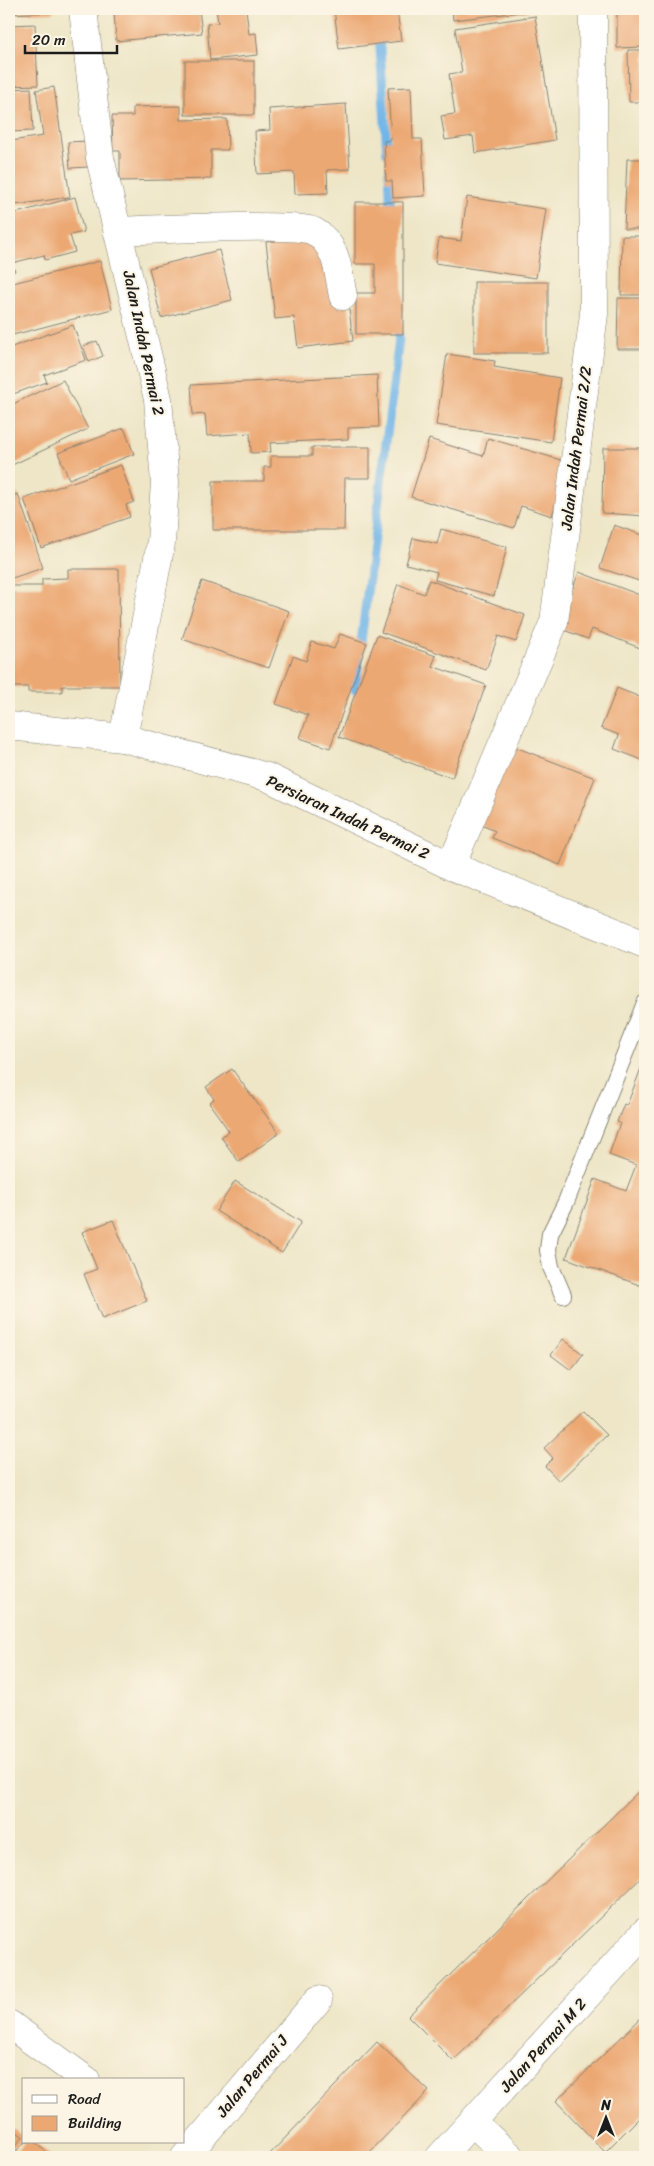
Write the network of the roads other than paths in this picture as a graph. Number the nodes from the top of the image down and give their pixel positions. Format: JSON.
{"nodes":[{"id":1,"x":83,"y":9,"type":"edge"},
{"id":2,"x":593,"y":9,"type":"edge"},
{"id":3,"x":119,"y":231,"type":"junction"},
{"id":4,"x":343,"y":296,"type":"dead end"},
{"id":5,"x":9,"y":726,"type":"edge"},
{"id":6,"x":124,"y":738,"type":"junction"},
{"id":7,"x":451,"y":866,"type":"junction"},
{"id":8,"x":645,"y":944,"type":"edge"},
{"id":9,"x":645,"y":1003,"type":"edge"},
{"id":10,"x":563,"y":1295,"type":"dead end"},
{"id":11,"x":645,"y":1932,"type":"edge"},
{"id":12,"x":318,"y":2000,"type":"dead end"},
{"id":13,"x":9,"y":2024,"type":"edge"},
{"id":14,"x":83,"y":2078,"type":"edge"},
{"id":15,"x":472,"y":2122,"type":"junction"},
{"id":16,"x":182,"y":2151,"type":"edge"},
{"id":17,"x":440,"y":2157,"type":"edge"},
{"id":18,"x":511,"y":2157,"type":"edge"}],
"edges":[{"from":1,"to":3,"type":"street","name":"Jalan Indah Permai 2"},
{"from":2,"to":7,"type":"street","name":"Jalan Indah Permai 2/2"},
{"from":3,"to":4,"type":"street"},
{"from":3,"to":6,"type":"street","name":"Jalan Indah Permai 2"},
{"from":5,"to":6,"type":"street","name":"Persiaran Indah Permai 2"},
{"from":6,"to":7,"type":"street","name":"Persiaran Indah Permai 2"},
{"from":7,"to":8,"type":"street","name":"Persiaran Indah Permai 2"},
{"from":9,"to":10,"type":"lane"},
{"from":11,"to":15,"type":"street","name":"Jalan Permai M 2"},
{"from":12,"to":16,"type":"street","name":"Jalan Permai J"},
{"from":13,"to":14,"type":"street"},
{"from":15,"to":17,"type":"street","name":"Jalan Permai M 2"},
{"from":15,"to":18,"type":"street"}]}
